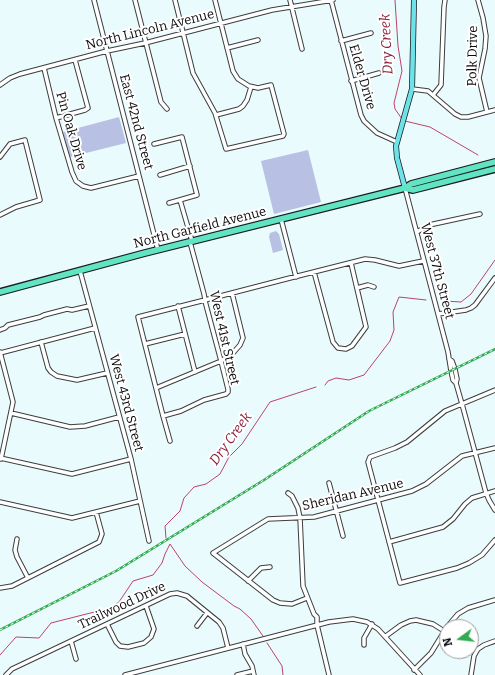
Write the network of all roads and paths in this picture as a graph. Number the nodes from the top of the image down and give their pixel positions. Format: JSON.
{"nodes":[{"id":1,"x":94,"y":0,"type":"edge"},
{"id":2,"x":135,"y":0,"type":"edge"},
{"id":3,"x":175,"y":0,"type":"edge"},
{"id":4,"x":215,"y":0,"type":"edge"},
{"id":5,"x":290,"y":0,"type":"edge"},
{"id":6,"x":331,"y":0,"type":"edge"},
{"id":7,"x":414,"y":0,"type":"edge"},
{"id":8,"x":445,"y":0,"type":"edge"},
{"id":9,"x":478,"y":0,"type":"edge"},
{"id":10,"x":292,"y":7,"type":"junction"},
{"id":11,"x":220,"y":23,"type":"junction"},
{"id":12,"x":183,"y":32,"type":"junction"},
{"id":13,"x":371,"y":33,"type":"dead end"},
{"id":14,"x":258,"y":40,"type":"dead end"},
{"id":15,"x":341,"y":41,"type":"junction"},
{"id":16,"x":145,"y":43,"type":"junction"},
{"id":17,"x":227,"y":48,"type":"junction"},
{"id":18,"x":302,"y":49,"type":"dead end"},
{"id":19,"x":107,"y":51,"type":"junction"},
{"id":20,"x":75,"y":60,"type":"junction"},
{"id":21,"x":44,"y":68,"type":"junction"},
{"id":22,"x":379,"y":73,"type":"dead end"},
{"id":23,"x":351,"y":81,"type":"junction"},
{"id":24,"x":0,"y":85,"type":"edge"},
{"id":25,"x":251,"y":87,"type":"junction"},
{"id":26,"x":412,"y":88,"type":"junction"},
{"id":27,"x":433,"y":95,"type":"junction"},
{"id":28,"x":167,"y":109,"type":"dead end"},
{"id":29,"x":495,"y":110,"type":"edge"},
{"id":30,"x":487,"y":112,"type":"junction"},
{"id":31,"x":216,"y":115,"type":"junction"},
{"id":32,"x":56,"y":118,"type":"junction"},
{"id":33,"x":396,"y":142,"type":"junction"},
{"id":34,"x":154,"y":144,"type":"dead end"},
{"id":35,"x":0,"y":157,"type":"edge"},
{"id":36,"x":495,"y":162,"type":"edge"},
{"id":37,"x":190,"y":166,"type":"junction"},
{"id":38,"x":495,"y":169,"type":"edge"},
{"id":39,"x":160,"y":174,"type":"dead end"},
{"id":40,"x":139,"y":176,"type":"junction"},
{"id":41,"x":405,"y":188,"type":"junction"},
{"id":42,"x":180,"y":200,"type":"junction"},
{"id":43,"x":169,"y":203,"type":"dead end"},
{"id":44,"x":480,"y":214,"type":"dead end"},
{"id":45,"x":0,"y":215,"type":"edge"},
{"id":46,"x":281,"y":219,"type":"junction"},
{"id":47,"x":417,"y":232,"type":"junction"},
{"id":48,"x":191,"y":242,"type":"junction"},
{"id":49,"x":158,"y":250,"type":"junction"},
{"id":50,"x":423,"y":261,"type":"junction"},
{"id":51,"x":350,"y":263,"type":"junction"},
{"id":52,"x":80,"y":271,"type":"junction"},
{"id":53,"x":314,"y":272,"type":"junction"},
{"id":54,"x":296,"y":277,"type":"junction"},
{"id":55,"x":495,"y":278,"type":"edge"},
{"id":56,"x":374,"y":287,"type":"dead end"},
{"id":57,"x":357,"y":288,"type":"junction"},
{"id":58,"x":0,"y":292,"type":"edge"},
{"id":59,"x":232,"y":293,"type":"junction"},
{"id":60,"x":205,"y":300,"type":"junction"},
{"id":61,"x":89,"y":306,"type":"junction"},
{"id":62,"x":178,"y":306,"type":"junction"},
{"id":63,"x":438,"y":314,"type":"junction"},
{"id":64,"x":96,"y":328,"type":"junction"},
{"id":65,"x":0,"y":330,"type":"edge"},
{"id":66,"x":185,"y":334,"type":"junction"},
{"id":67,"x":41,"y":342,"type":"junction"},
{"id":68,"x":145,"y":344,"type":"junction"},
{"id":69,"x":0,"y":352,"type":"edge"},
{"id":70,"x":221,"y":361,"type":"junction"},
{"id":71,"x":195,"y":372,"type":"junction"},
{"id":72,"x":107,"y":373,"type":"junction"},
{"id":73,"x":156,"y":388,"type":"junction"},
{"id":74,"x":495,"y":390,"type":"edge"},
{"id":75,"x":462,"y":404,"type":"junction"},
{"id":76,"x":11,"y":413,"type":"junction"},
{"id":77,"x":163,"y":416,"type":"junction"},
{"id":78,"x":119,"y":417,"type":"junction"},
{"id":79,"x":170,"y":441,"type":"dead end"},
{"id":80,"x":495,"y":448,"type":"edge"},
{"id":81,"x":475,"y":452,"type":"junction"},
{"id":82,"x":1,"y":459,"type":"edge"},
{"id":83,"x":131,"y":459,"type":"junction"},
{"id":84,"x":329,"y":483,"type":"dead end"},
{"id":85,"x":495,"y":491,"type":"edge"},
{"id":86,"x":288,"y":493,"type":"dead end"},
{"id":87,"x":486,"y":493,"type":"junction"},
{"id":88,"x":378,"y":500,"type":"junction"},
{"id":89,"x":140,"y":501,"type":"junction"},
{"id":90,"x":0,"y":502,"type":"edge"},
{"id":91,"x":495,"y":510,"type":"edge"},
{"id":92,"x":96,"y":512,"type":"junction"},
{"id":93,"x":336,"y":512,"type":"junction"},
{"id":94,"x":300,"y":518,"type":"junction"},
{"id":95,"x":343,"y":536,"type":"dead end"},
{"id":96,"x":17,"y":539,"type":"dead end"},
{"id":97,"x":150,"y":541,"type":"dead end"},
{"id":98,"x":389,"y":542,"type":"junction"},
{"id":99,"x":494,"y":543,"type":"edge"},
{"id":100,"x":270,"y":567,"type":"dead end"},
{"id":101,"x":28,"y":578,"type":"junction"},
{"id":102,"x":248,"y":582,"type":"junction"},
{"id":103,"x":0,"y":588,"type":"edge"},
{"id":104,"x":307,"y":598,"type":"junction"},
{"id":105,"x":495,"y":600,"type":"edge"},
{"id":106,"x":146,"y":606,"type":"junction"},
{"id":107,"x":207,"y":613,"type":"junction"},
{"id":108,"x":453,"y":619,"type":"edge"},
{"id":109,"x":107,"y":624,"type":"junction"},
{"id":110,"x":372,"y":624,"type":"junction"},
{"id":111,"x":317,"y":625,"type":"junction"},
{"id":112,"x":197,"y":626,"type":"dead end"},
{"id":113,"x":439,"y":628,"type":"edge"},
{"id":114,"x":386,"y":636,"type":"junction"},
{"id":115,"x":439,"y":640,"type":"edge"},
{"id":116,"x":72,"y":641,"type":"junction"},
{"id":117,"x":495,"y":641,"type":"edge"},
{"id":118,"x":243,"y":644,"type":"junction"},
{"id":119,"x":364,"y":645,"type":"dead end"},
{"id":120,"x":228,"y":648,"type":"junction"},
{"id":121,"x":76,"y":659,"type":"dead end"},
{"id":122,"x":414,"y":670,"type":"junction"},
{"id":123,"x":254,"y":673,"type":"edge"},
{"id":124,"x":6,"y":675,"type":"edge"},
{"id":125,"x":125,"y":675,"type":"edge"},
{"id":126,"x":237,"y":675,"type":"edge"},
{"id":127,"x":329,"y":675,"type":"edge"},
{"id":128,"x":420,"y":675,"type":"edge"},
{"id":129,"x":471,"y":675,"type":"edge"}],
"edges":[{"from":1,"to":19,"type":"street","name":"East 42nd Street"},
{"from":2,"to":16,"type":"street"},
{"from":3,"to":12,"type":"street"},
{"from":4,"to":11,"type":"street"},
{"from":5,"to":10,"type":"street"},
{"from":6,"to":10,"type":"street","name":"North Lincoln Avenue"},
{"from":6,"to":15,"type":"street","name":"Elder Drive"},
{"from":7,"to":26,"type":"main road"},
{"from":8,"to":27,"type":"street"},
{"from":9,"to":30,"type":"street","name":"Polk Drive"},
{"from":10,"to":11,"type":"street","name":"North Lincoln Avenue"},
{"from":10,"to":18,"type":"street"},
{"from":11,"to":12,"type":"street","name":"North Lincoln Avenue"},
{"from":11,"to":17,"type":"street"},
{"from":12,"to":16,"type":"street","name":"North Lincoln Avenue"},
{"from":12,"to":31,"type":"street"},
{"from":13,"to":15,"type":"street"},
{"from":14,"to":17,"type":"street"},
{"from":15,"to":23,"type":"street","name":"Elder Drive"},
{"from":16,"to":19,"type":"street","name":"North Lincoln Avenue"},
{"from":16,"to":28,"type":"street"},
{"from":17,"to":25,"type":"street"},
{"from":19,"to":20,"type":"street","name":"North Lincoln Avenue"},
{"from":19,"to":40,"type":"street","name":"East 42nd Street"},
{"from":20,"to":21,"type":"street","name":"North Lincoln Avenue"},
{"from":20,"to":32,"type":"street"},
{"from":21,"to":24,"type":"street","name":"North Lincoln Avenue"},
{"from":21,"to":32,"type":"street","name":"Pin Oak Drive"},
{"from":22,"to":23,"type":"street"},
{"from":23,"to":33,"type":"street","name":"Elder Drive"},
{"from":25,"to":31,"type":"street"},
{"from":25,"to":31,"type":"street"},
{"from":26,"to":27,"type":"street"},
{"from":26,"to":33,"type":"main road"},
{"from":27,"to":30,"type":"street"},
{"from":29,"to":30,"type":"street"},
{"from":32,"to":40,"type":"street","name":"Pin Oak Drive"},
{"from":33,"to":41,"type":"main road"},
{"from":34,"to":37,"type":"street"},
{"from":35,"to":45,"type":"street"},
{"from":36,"to":41,"type":"highway","name":"North Garfield Avenue"},
{"from":37,"to":39,"type":"street"},
{"from":37,"to":42,"type":"street"},
{"from":38,"to":41,"type":"highway","name":"North Garfield Avenue"},
{"from":40,"to":49,"type":"street","name":"East 42nd Street"},
{"from":41,"to":46,"type":"highway","name":"North Garfield Avenue"},
{"from":41,"to":47,"type":"street","name":"West 37th Street"},
{"from":42,"to":43,"type":"street"},
{"from":42,"to":48,"type":"street","name":"West 41st Street"},
{"from":44,"to":47,"type":"street"},
{"from":46,"to":48,"type":"highway","name":"North Garfield Avenue"},
{"from":46,"to":54,"type":"street"},
{"from":47,"to":50,"type":"street","name":"West 37th Street"},
{"from":48,"to":49,"type":"highway","name":"North Garfield Avenue"},
{"from":48,"to":60,"type":"street","name":"West 41st Street"},
{"from":49,"to":52,"type":"highway","name":"North Garfield Avenue"},
{"from":50,"to":51,"type":"street"},
{"from":50,"to":63,"type":"street","name":"West 37th Street"},
{"from":51,"to":53,"type":"street"},
{"from":51,"to":57,"type":"street"},
{"from":52,"to":58,"type":"highway","name":"North Garfield Avenue"},
{"from":52,"to":61,"type":"street","name":"West 43rd Street"},
{"from":53,"to":54,"type":"street"},
{"from":53,"to":57,"type":"street"},
{"from":54,"to":59,"type":"street"},
{"from":55,"to":63,"type":"street"},
{"from":56,"to":57,"type":"street"},
{"from":59,"to":60,"type":"street"},
{"from":59,"to":70,"type":"street"},
{"from":60,"to":62,"type":"street"},
{"from":60,"to":70,"type":"street","name":"West 41st Street"},
{"from":61,"to":64,"type":"street","name":"West 43rd Street"},
{"from":61,"to":65,"type":"street"},
{"from":62,"to":66,"type":"street"},
{"from":62,"to":68,"type":"street"},
{"from":63,"to":75,"type":"street","name":"West 37th Street"},
{"from":64,"to":67,"type":"street"},
{"from":64,"to":72,"type":"street","name":"West 43rd Street"},
{"from":66,"to":68,"type":"street"},
{"from":66,"to":71,"type":"street"},
{"from":67,"to":69,"type":"street"},
{"from":67,"to":72,"type":"street"},
{"from":68,"to":73,"type":"street"},
{"from":69,"to":76,"type":"street"},
{"from":70,"to":71,"type":"street"},
{"from":70,"to":77,"type":"street","name":"West 41st Street"},
{"from":71,"to":73,"type":"street"},
{"from":72,"to":78,"type":"street","name":"West 43rd Street"},
{"from":73,"to":77,"type":"street"},
{"from":74,"to":75,"type":"street"},
{"from":75,"to":81,"type":"street","name":"West 37th Street"},
{"from":75,"to":88,"type":"street"},
{"from":76,"to":78,"type":"street"},
{"from":76,"to":82,"type":"street"},
{"from":77,"to":79,"type":"street"},
{"from":78,"to":83,"type":"street","name":"West 43rd Street"},
{"from":80,"to":81,"type":"street","name":"Sheridan Avenue"},
{"from":81,"to":87,"type":"street","name":"West 37th Street"},
{"from":81,"to":88,"type":"street","name":"Sheridan Avenue"},
{"from":82,"to":83,"type":"street"},
{"from":83,"to":89,"type":"street","name":"West 43rd Street"},
{"from":84,"to":93,"type":"street"},
{"from":85,"to":87,"type":"street"},
{"from":86,"to":94,"type":"street"},
{"from":87,"to":91,"type":"street","name":"West 37th Street"},
{"from":87,"to":98,"type":"street"},
{"from":88,"to":93,"type":"street","name":"Sheridan Avenue"},
{"from":88,"to":98,"type":"street"},
{"from":89,"to":92,"type":"street"},
{"from":89,"to":97,"type":"street","name":"West 43rd Street"},
{"from":90,"to":92,"type":"street"},
{"from":92,"to":101,"type":"street"},
{"from":93,"to":94,"type":"street","name":"Sheridan Avenue"},
{"from":93,"to":95,"type":"street"},
{"from":94,"to":102,"type":"street","name":"Sheridan Avenue"},
{"from":94,"to":104,"type":"street"},
{"from":96,"to":101,"type":"street"},
{"from":98,"to":99,"type":"street"},
{"from":100,"to":102,"type":"street"},
{"from":101,"to":103,"type":"street"},
{"from":102,"to":104,"type":"street"},
{"from":104,"to":111,"type":"street"},
{"from":105,"to":108,"type":"street"},
{"from":106,"to":107,"type":"street","name":"Trailwood Drive"},
{"from":106,"to":109,"type":"street","name":"Trailwood Drive"},
{"from":106,"to":109,"type":"street"},
{"from":107,"to":112,"type":"street"},
{"from":107,"to":120,"type":"street","name":"Trailwood Drive"},
{"from":109,"to":116,"type":"street","name":"Trailwood Drive"},
{"from":110,"to":111,"type":"street"},
{"from":110,"to":114,"type":"street"},
{"from":110,"to":119,"type":"street"},
{"from":111,"to":118,"type":"street"},
{"from":111,"to":127,"type":"street"},
{"from":113,"to":114,"type":"street"},
{"from":114,"to":122,"type":"street"},
{"from":115,"to":122,"type":"street"},
{"from":116,"to":121,"type":"street"},
{"from":116,"to":124,"type":"street","name":"Trailwood Drive"},
{"from":117,"to":129,"type":"street"},
{"from":118,"to":120,"type":"street"},
{"from":118,"to":123,"type":"street"},
{"from":120,"to":125,"type":"street"},
{"from":122,"to":128,"type":"street"},
{"from":123,"to":126,"type":"street"}]}
